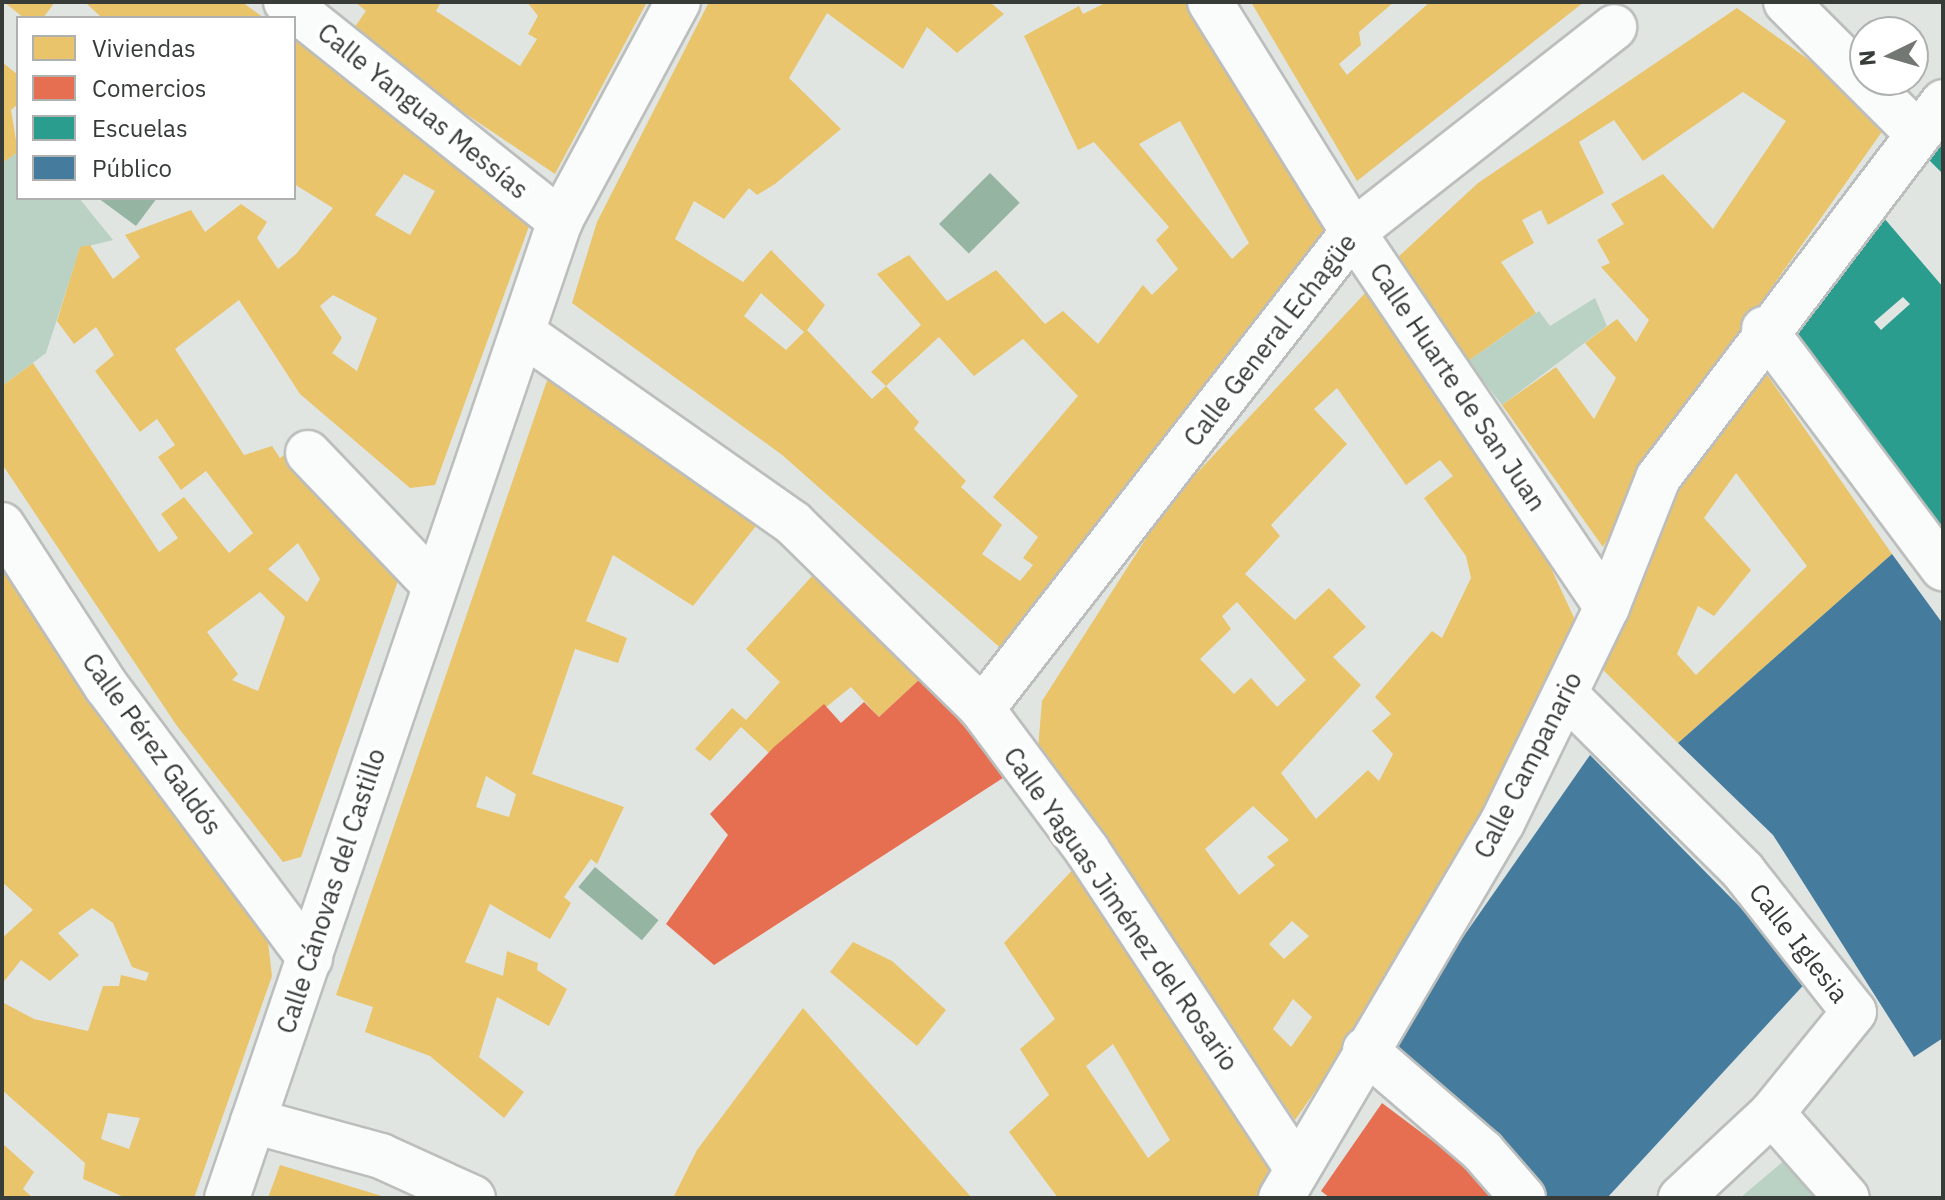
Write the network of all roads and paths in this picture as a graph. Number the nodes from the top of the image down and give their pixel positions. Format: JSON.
{"nodes":[{"id":1,"x":286,"y":2,"type":"edge"},
{"id":2,"x":678,"y":2,"type":"edge"},
{"id":3,"x":1210,"y":2,"type":"edge"},
{"id":4,"x":1786,"y":2,"type":"edge"},
{"id":5,"x":1614,"y":27,"type":"dead end"},
{"id":6,"x":1930,"y":118,"type":"edge"},
{"id":7,"x":560,"y":221,"type":"junction"},
{"id":8,"x":1353,"y":232,"type":"junction"},
{"id":9,"x":1764,"y":329,"type":"junction"},
{"id":10,"x":524,"y":334,"type":"junction"},
{"id":11,"x":308,"y":453,"type":"dead end"},
{"id":12,"x":2,"y":525,"type":"edge"},
{"id":13,"x":1943,"y":568,"type":"edge"},
{"id":14,"x":433,"y":584,"type":"junction"},
{"id":15,"x":1607,"y":607,"type":"junction"},
{"id":16,"x":1565,"y":694,"type":"junction"},
{"id":17,"x":982,"y":709,"type":"junction"},
{"id":18,"x":310,"y":958,"type":"junction"},
{"id":19,"x":1365,"y":1050,"type":"junction"},
{"id":20,"x":1772,"y":1113,"type":"junction"},
{"id":21,"x":253,"y":1121,"type":"junction"},
{"id":22,"x":1288,"y":1182,"type":"edge"},
{"id":23,"x":227,"y":1198,"type":"edge"},
{"id":24,"x":473,"y":1198,"type":"edge"},
{"id":25,"x":1523,"y":1198,"type":"edge"},
{"id":26,"x":1681,"y":1198,"type":"edge"},
{"id":27,"x":1847,"y":1198,"type":"edge"}],
"edges":[{"from":1,"to":7,"type":"street","name":"Calle Yanguas Messías"},
{"from":2,"to":7,"type":"street","name":"Calle Cánovas del Castillo"},
{"from":3,"to":8,"type":"street","name":"Calle Huarte de San Juan"},
{"from":4,"to":6,"type":"street"},
{"from":5,"to":8,"type":"street","name":"Calle General Echagüe"},
{"from":6,"to":9,"type":"street","name":"Calle Campanario"},
{"from":7,"to":10,"type":"street","name":"Calle Cánovas del Castillo"},
{"from":8,"to":15,"type":"street","name":"Calle Huarte de San Juan"},
{"from":8,"to":17,"type":"street","name":"Calle General Echagüe"},
{"from":9,"to":13,"type":"street"},
{"from":9,"to":15,"type":"street","name":"Calle Campanario"},
{"from":10,"to":14,"type":"street","name":"Calle Cánovas del Castillo"},
{"from":10,"to":17,"type":"street","name":"Calle Yaguas Jiménez del Rosario"},
{"from":11,"to":14,"type":"street"},
{"from":12,"to":18,"type":"street","name":"Calle Pérez Galdós"},
{"from":14,"to":18,"type":"street","name":"Calle Cánovas del Castillo"},
{"from":15,"to":16,"type":"street","name":"Calle Campanario"},
{"from":16,"to":19,"type":"street","name":"Calle Campanario"},
{"from":16,"to":20,"type":"street","name":"Calle Iglesia"},
{"from":17,"to":22,"type":"street","name":"Calle Yaguas Jiménez del Rosario"},
{"from":18,"to":21,"type":"street","name":"Calle Cánovas del Castillo"},
{"from":19,"to":22,"type":"street","name":"Calle Campanario"},
{"from":19,"to":25,"type":"street"},
{"from":20,"to":26,"type":"street","name":"Calle Iglesia"},
{"from":20,"to":27,"type":"street"},
{"from":21,"to":23,"type":"street","name":"Calle Cánovas del Castillo"},
{"from":21,"to":24,"type":"street"}]}
